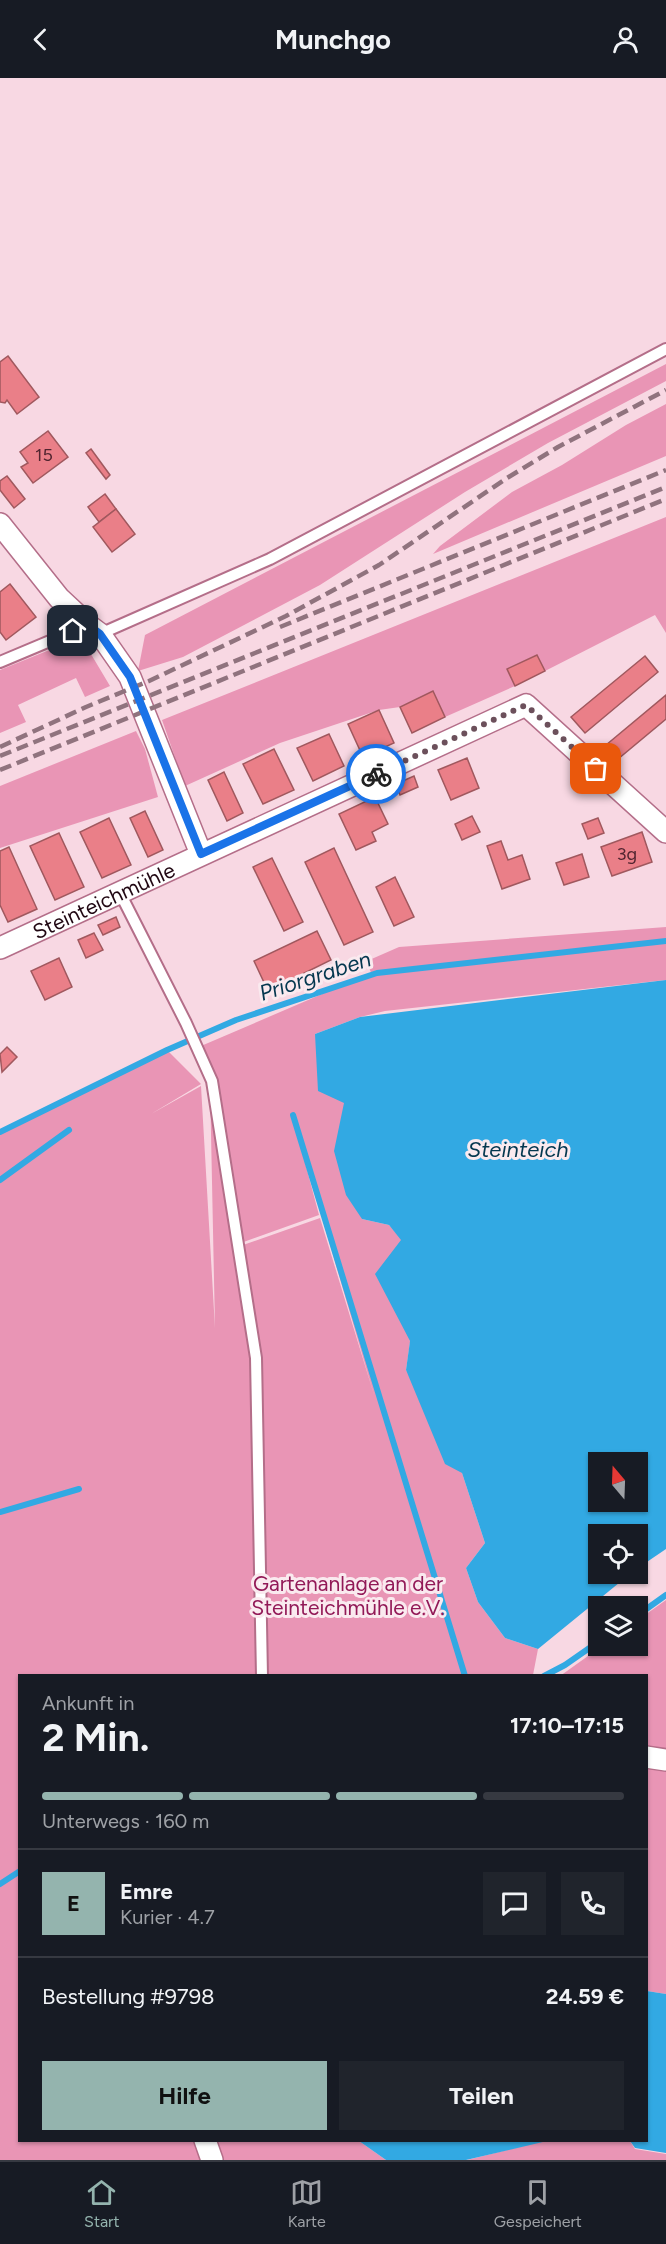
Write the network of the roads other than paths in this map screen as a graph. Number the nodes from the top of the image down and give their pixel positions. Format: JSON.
{"nodes":[{"id":1,"x":666,"y":348,"type":"edge"},
{"id":2,"x":0,"y":524,"type":"edge"},
{"id":3,"x":94,"y":630,"type":"junction"},
{"id":4,"x":0,"y":662,"type":"edge"},
{"id":5,"x":666,"y":832,"type":"edge"},
{"id":6,"x":201,"y":854,"type":"junction"},
{"id":7,"x":120,"y":893,"type":"junction"},
{"id":8,"x":0,"y":948,"type":"edge"},
{"id":9,"x":262,"y":1674,"type":"edge"},
{"id":10,"x":648,"y":1757,"type":"edge"},
{"id":11,"x":666,"y":1760,"type":"edge"},
{"id":12,"x":206,"y":2142,"type":"edge"},
{"id":13,"x":212,"y":2160,"type":"edge"}],
"edges":[{"from":1,"to":3,"type":"lane"},
{"from":2,"to":3,"type":"street"},
{"from":3,"to":4,"type":"lane"},
{"from":3,"to":6,"type":"street"},
{"from":5,"to":6,"type":"street","name":"Steinteichmühle"},
{"from":6,"to":7,"type":"street","name":"Steinteichmühle"},
{"from":7,"to":8,"type":"street","name":"Steinteichmühle"},
{"from":7,"to":9,"type":"lane"},
{"from":10,"to":11,"type":"street"},
{"from":12,"to":13,"type":"street"}]}
